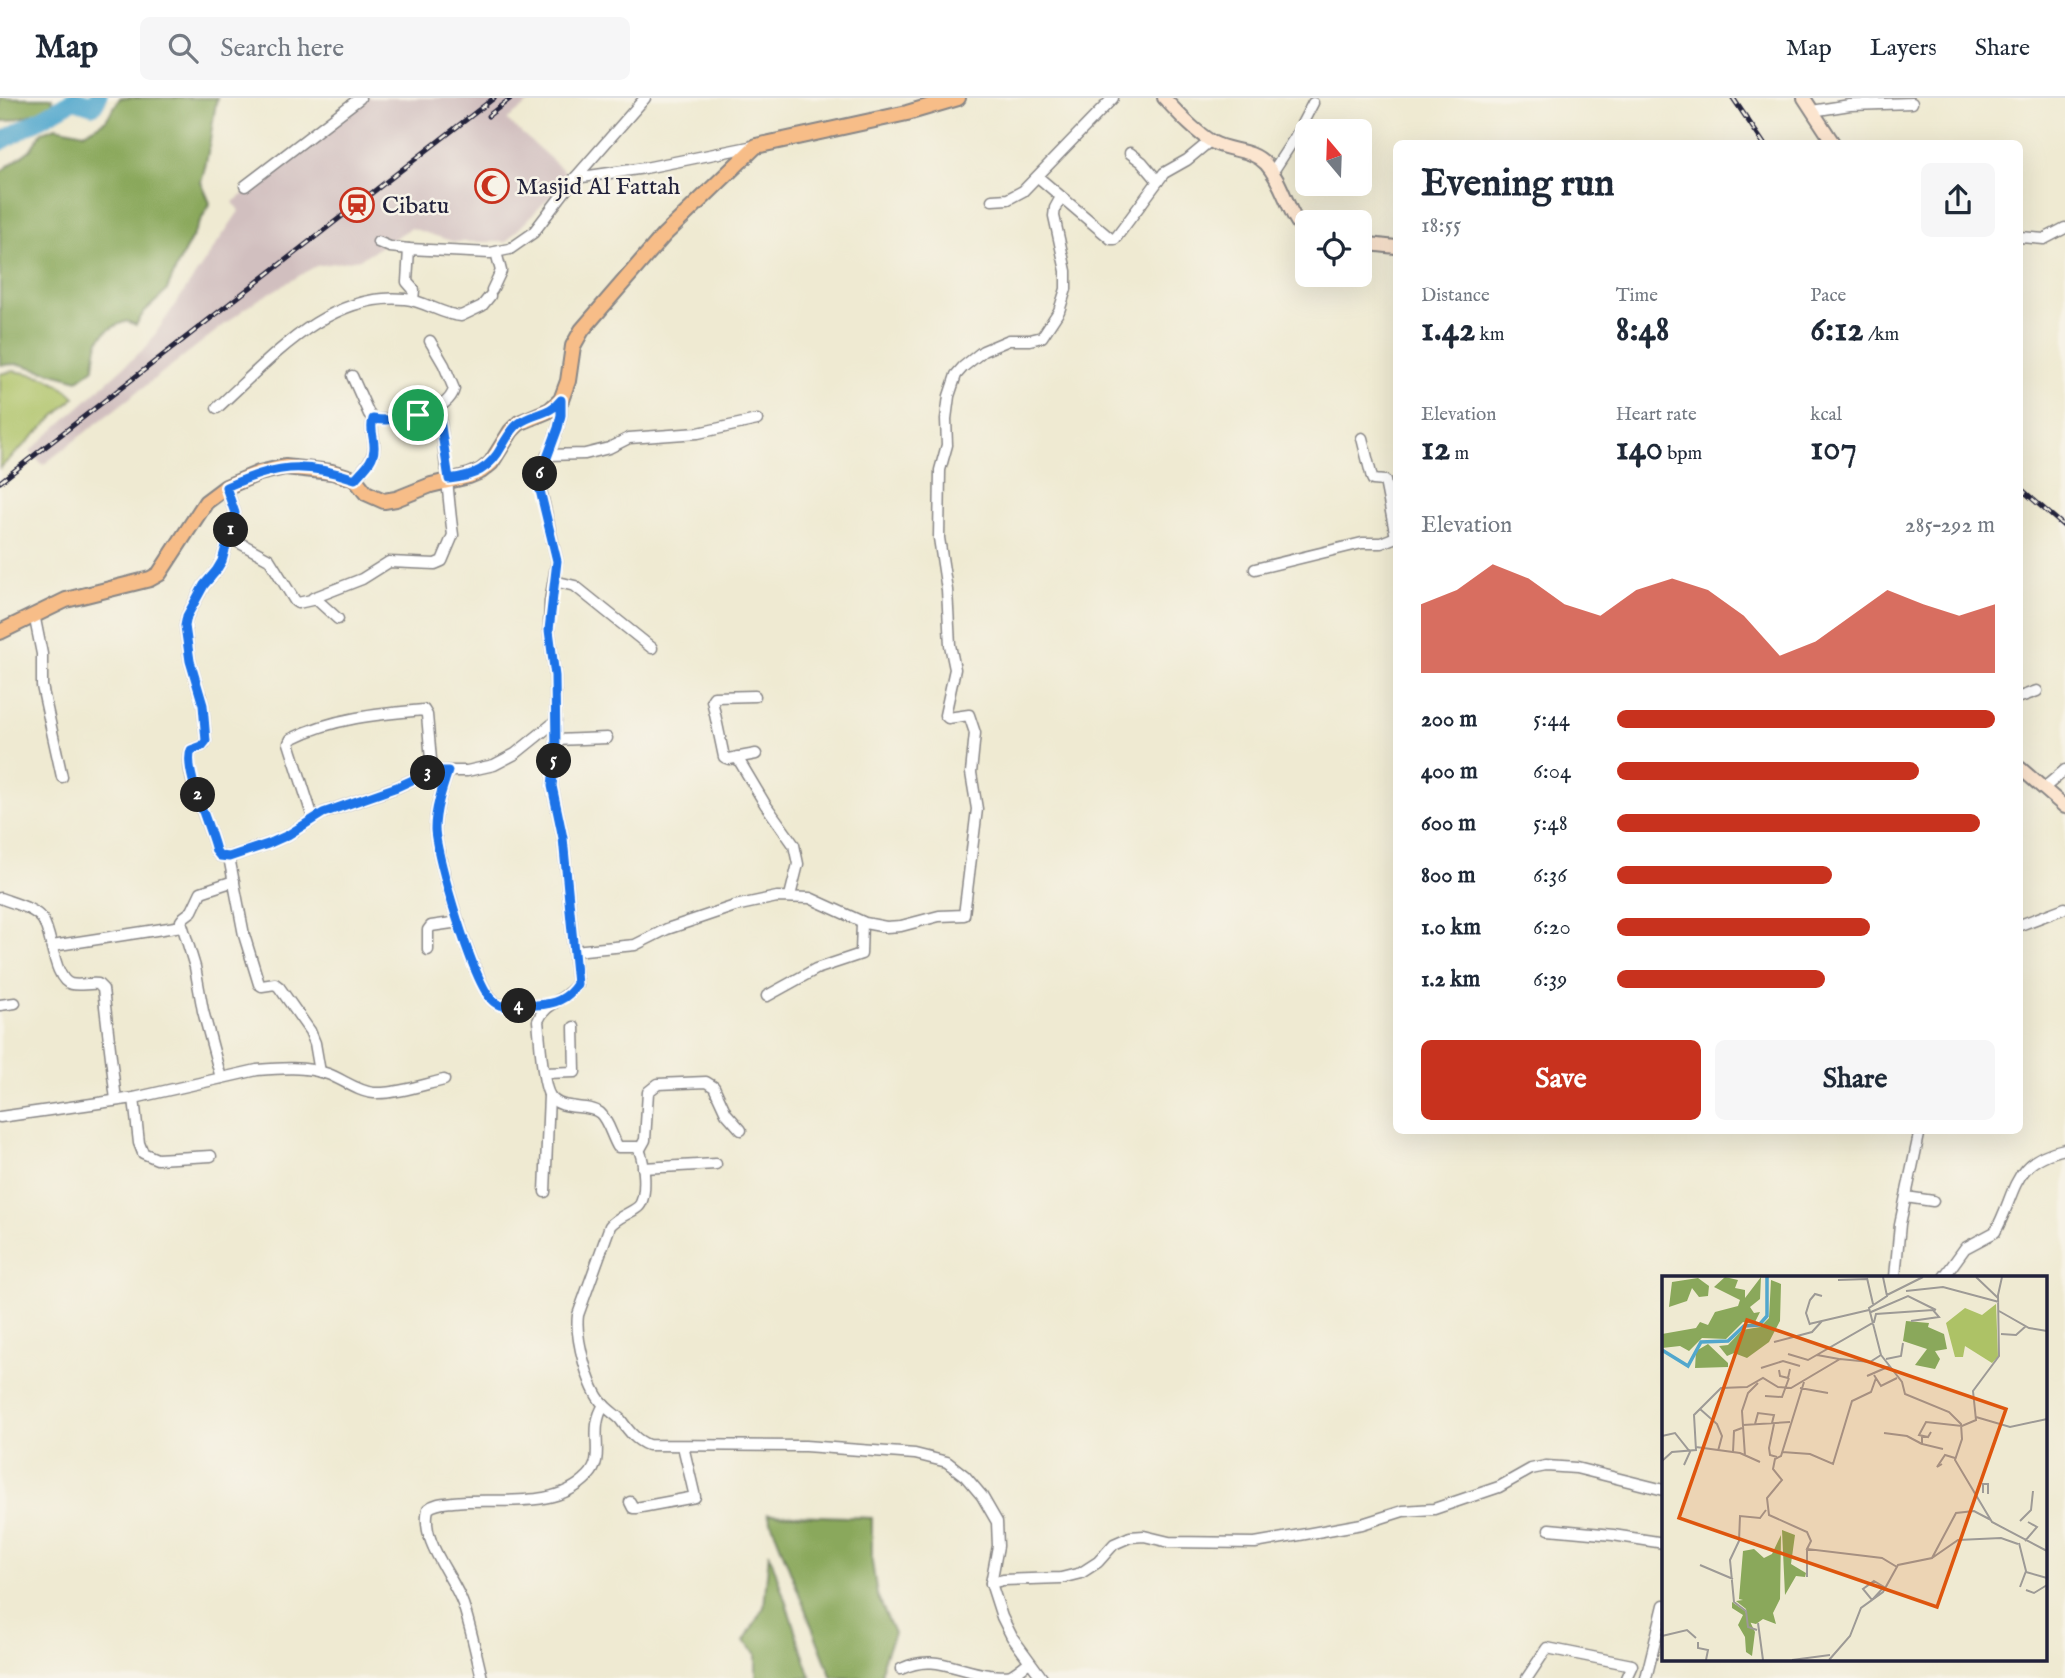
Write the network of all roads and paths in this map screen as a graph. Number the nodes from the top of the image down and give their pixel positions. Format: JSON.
{"nodes":[{"id":1,"x":360,"y":98,"type":"edge"},
{"id":2,"x":645,"y":98,"type":"edge"},
{"id":3,"x":958,"y":98,"type":"edge"},
{"id":4,"x":1113,"y":98,"type":"edge"},
{"id":5,"x":1164,"y":98,"type":"edge"},
{"id":6,"x":1804,"y":98,"type":"edge"},
{"id":7,"x":1856,"y":102,"type":"edge"},
{"id":8,"x":1313,"y":103,"type":"dead end"},
{"id":9,"x":1912,"y":103,"type":"dead end"},
{"id":10,"x":1812,"y":111,"type":"junction"},
{"id":11,"x":1831,"y":140,"type":"edge"},
{"id":12,"x":1210,"y":141,"type":"junction"},
{"id":13,"x":756,"y":146,"type":"junction"},
{"id":14,"x":1130,"y":153,"type":"dead end"},
{"id":15,"x":1272,"y":173,"type":"junction"},
{"id":16,"x":1038,"y":177,"type":"junction"},
{"id":17,"x":575,"y":178,"type":"junction"},
{"id":18,"x":1158,"y":181,"type":"junction"},
{"id":19,"x":245,"y":186,"type":"dead end"},
{"id":20,"x":1061,"y":197,"type":"junction"},
{"id":21,"x":992,"y":200,"type":"dead end"},
{"id":22,"x":1295,"y":218,"type":"edge"},
{"id":23,"x":2065,"y":228,"type":"edge"},
{"id":24,"x":2023,"y":237,"type":"edge"},
{"id":25,"x":378,"y":242,"type":"dead end"},
{"id":26,"x":1372,"y":244,"type":"edge"},
{"id":27,"x":1393,"y":247,"type":"edge"},
{"id":28,"x":409,"y":249,"type":"junction"},
{"id":29,"x":496,"y":252,"type":"junction"},
{"id":30,"x":413,"y":300,"type":"junction"},
{"id":31,"x":430,"y":341,"type":"dead end"},
{"id":32,"x":352,"y":376,"type":"dead end"},
{"id":33,"x":561,"y":400,"type":"junction"},
{"id":34,"x":438,"y":407,"type":"junction"},
{"id":35,"x":216,"y":408,"type":"dead end"},
{"id":36,"x":373,"y":419,"type":"junction"},
{"id":37,"x":757,"y":420,"type":"dead end"},
{"id":38,"x":1362,"y":438,"type":"dead end"},
{"id":39,"x":547,"y":455,"type":"junction"},
{"id":40,"x":355,"y":479,"type":"junction"},
{"id":41,"x":449,"y":479,"type":"junction"},
{"id":42,"x":226,"y":487,"type":"junction"},
{"id":43,"x":1393,"y":522,"type":"edge"},
{"id":44,"x":229,"y":537,"type":"junction"},
{"id":45,"x":1393,"y":538,"type":"edge"},
{"id":46,"x":1255,"y":569,"type":"dead end"},
{"id":47,"x":554,"y":582,"type":"junction"},
{"id":48,"x":313,"y":598,"type":"junction"},
{"id":49,"x":34,"y":614,"type":"junction"},
{"id":50,"x":338,"y":619,"type":"dead end"},
{"id":51,"x":0,"y":632,"type":"edge"},
{"id":52,"x":652,"y":648,"type":"dead end"},
{"id":53,"x":2037,"y":691,"type":"dead end"},
{"id":54,"x":755,"y":696,"type":"dead end"},
{"id":55,"x":2023,"y":696,"type":"edge"},
{"id":56,"x":556,"y":721,"type":"junction"},
{"id":57,"x":607,"y":738,"type":"dead end"},
{"id":58,"x":556,"y":740,"type":"junction"},
{"id":59,"x":756,"y":754,"type":"dead end"},
{"id":60,"x":737,"y":757,"type":"junction"},
{"id":61,"x":2023,"y":770,"type":"edge"},
{"id":62,"x":2065,"y":770,"type":"edge"},
{"id":63,"x":432,"y":771,"type":"junction"},
{"id":64,"x":448,"y":771,"type":"junction"},
{"id":65,"x":62,"y":777,"type":"dead end"},
{"id":66,"x":2044,"y":788,"type":"junction"},
{"id":67,"x":2065,"y":807,"type":"edge"},
{"id":68,"x":313,"y":818,"type":"junction"},
{"id":69,"x":229,"y":857,"type":"junction"},
{"id":70,"x":233,"y":881,"type":"junction"},
{"id":71,"x":790,"y":896,"type":"junction"},
{"id":72,"x":0,"y":898,"type":"edge"},
{"id":73,"x":2065,"y":908,"type":"edge"},
{"id":74,"x":459,"y":922,"type":"junction"},
{"id":75,"x":862,"y":922,"type":"junction"},
{"id":76,"x":2023,"y":924,"type":"edge"},
{"id":77,"x":182,"y":926,"type":"junction"},
{"id":78,"x":52,"y":946,"type":"junction"},
{"id":79,"x":428,"y":950,"type":"dead end"},
{"id":80,"x":574,"y":951,"type":"junction"},
{"id":81,"x":767,"y":996,"type":"dead end"},
{"id":82,"x":15,"y":1003,"type":"dead end"},
{"id":83,"x":553,"y":1004,"type":"junction"},
{"id":84,"x":0,"y":1005,"type":"edge"},
{"id":85,"x":574,"y":1027,"type":"dead end"},
{"id":86,"x":320,"y":1072,"type":"junction"},
{"id":87,"x":544,"y":1073,"type":"junction"},
{"id":88,"x":221,"y":1078,"type":"junction"},
{"id":89,"x":444,"y":1080,"type":"dead end"},
{"id":90,"x":549,"y":1095,"type":"junction"},
{"id":91,"x":134,"y":1098,"type":"junction"},
{"id":92,"x":116,"y":1100,"type":"junction"},
{"id":93,"x":0,"y":1117,"type":"edge"},
{"id":94,"x":741,"y":1130,"type":"dead end"},
{"id":95,"x":1919,"y":1134,"type":"edge"},
{"id":96,"x":640,"y":1149,"type":"junction"},
{"id":97,"x":2065,"y":1149,"type":"edge"},
{"id":98,"x":211,"y":1156,"type":"dead end"},
{"id":99,"x":716,"y":1164,"type":"dead end"},
{"id":100,"x":642,"y":1168,"type":"junction"},
{"id":101,"x":545,"y":1192,"type":"dead end"},
{"id":102,"x":1906,"y":1197,"type":"junction"},
{"id":103,"x":1933,"y":1201,"type":"dead end"},
{"id":104,"x":1895,"y":1276,"type":"edge"},
{"id":105,"x":1945,"y":1276,"type":"edge"},
{"id":106,"x":604,"y":1405,"type":"junction"},
{"id":107,"x":683,"y":1447,"type":"junction"},
{"id":108,"x":1662,"y":1490,"type":"edge"},
{"id":109,"x":630,"y":1502,"type":"dead end"},
{"id":110,"x":1549,"y":1529,"type":"dead end"},
{"id":111,"x":1662,"y":1544,"type":"edge"},
{"id":112,"x":991,"y":1583,"type":"junction"},
{"id":113,"x":1662,"y":1613,"type":"edge"},
{"id":114,"x":1029,"y":1662,"type":"junction"},
{"id":115,"x":901,"y":1670,"type":"dead end"},
{"id":116,"x":482,"y":1678,"type":"edge"},
{"id":117,"x":1042,"y":1678,"type":"edge"},
{"id":118,"x":1527,"y":1678,"type":"edge"},
{"id":119,"x":1626,"y":1678,"type":"edge"},
{"id":120,"x":1646,"y":1678,"type":"edge"}],
"edges":[{"from":1,"to":19,"type":"street"},
{"from":2,"to":17,"type":"street"},
{"from":3,"to":13,"type":"main road"},
{"from":4,"to":16,"type":"street"},
{"from":5,"to":12,"type":"main road"},
{"from":6,"to":10,"type":"main road"},
{"from":7,"to":9,"type":"street"},
{"from":7,"to":10,"type":"street"},
{"from":8,"to":15,"type":"street"},
{"from":10,"to":11,"type":"main road"},
{"from":12,"to":15,"type":"main road"},
{"from":12,"to":18,"type":"street"},
{"from":13,"to":17,"type":"street"},
{"from":13,"to":33,"type":"main road"},
{"from":14,"to":18,"type":"street"},
{"from":15,"to":22,"type":"main road"},
{"from":16,"to":20,"type":"street"},
{"from":16,"to":21,"type":"street"},
{"from":17,"to":29,"type":"street"},
{"from":18,"to":20,"type":"street"},
{"from":20,"to":75,"type":"street"},
{"from":23,"to":24,"type":"street"},
{"from":25,"to":28,"type":"street"},
{"from":26,"to":27,"type":"main road"},
{"from":28,"to":29,"type":"street"},
{"from":28,"to":30,"type":"street"},
{"from":29,"to":30,"type":"street"},
{"from":30,"to":35,"type":"street"},
{"from":31,"to":34,"type":"street"},
{"from":32,"to":36,"type":"street"},
{"from":33,"to":39,"type":"street"},
{"from":33,"to":41,"type":"main road"},
{"from":34,"to":36,"type":"street"},
{"from":34,"to":41,"type":"street"},
{"from":36,"to":40,"type":"street"},
{"from":37,"to":39,"type":"street"},
{"from":38,"to":43,"type":"street"},
{"from":39,"to":47,"type":"street"},
{"from":40,"to":41,"type":"main road"},
{"from":40,"to":42,"type":"main road"},
{"from":41,"to":48,"type":"street"},
{"from":42,"to":44,"type":"street"},
{"from":42,"to":49,"type":"main road"},
{"from":44,"to":48,"type":"street"},
{"from":44,"to":69,"type":"street"},
{"from":45,"to":46,"type":"street"},
{"from":47,"to":52,"type":"street"},
{"from":47,"to":56,"type":"street"},
{"from":48,"to":50,"type":"street"},
{"from":49,"to":51,"type":"main road"},
{"from":49,"to":65,"type":"street"},
{"from":53,"to":55,"type":"street"},
{"from":54,"to":60,"type":"street"},
{"from":56,"to":58,"type":"street"},
{"from":56,"to":64,"type":"street"},
{"from":57,"to":58,"type":"street"},
{"from":58,"to":80,"type":"street"},
{"from":59,"to":60,"type":"street"},
{"from":60,"to":71,"type":"street"},
{"from":61,"to":66,"type":"main road"},
{"from":62,"to":66,"type":"street"},
{"from":63,"to":64,"type":"street"},
{"from":63,"to":68,"type":"street"},
{"from":63,"to":68,"type":"street"},
{"from":64,"to":74,"type":"street"},
{"from":66,"to":67,"type":"main road"},
{"from":68,"to":69,"type":"street"},
{"from":69,"to":70,"type":"street"},
{"from":70,"to":77,"type":"street"},
{"from":70,"to":86,"type":"street"},
{"from":71,"to":75,"type":"street"},
{"from":71,"to":80,"type":"street"},
{"from":72,"to":78,"type":"street"},
{"from":73,"to":76,"type":"street"},
{"from":74,"to":79,"type":"street"},
{"from":74,"to":83,"type":"street"},
{"from":75,"to":81,"type":"street"},
{"from":77,"to":78,"type":"street"},
{"from":77,"to":88,"type":"street"},
{"from":78,"to":92,"type":"street"},
{"from":80,"to":83,"type":"street"},
{"from":82,"to":84,"type":"street"},
{"from":83,"to":87,"type":"street"},
{"from":85,"to":87,"type":"street"},
{"from":86,"to":88,"type":"street"},
{"from":86,"to":89,"type":"street"},
{"from":87,"to":90,"type":"street"},
{"from":88,"to":91,"type":"street"},
{"from":90,"to":96,"type":"street"},
{"from":90,"to":101,"type":"street"},
{"from":91,"to":92,"type":"street"},
{"from":91,"to":98,"type":"street"},
{"from":92,"to":93,"type":"street"},
{"from":94,"to":96,"type":"street"},
{"from":95,"to":102,"type":"street"},
{"from":96,"to":100,"type":"street"},
{"from":97,"to":105,"type":"street"},
{"from":99,"to":100,"type":"street"},
{"from":100,"to":106,"type":"street"},
{"from":102,"to":103,"type":"street"},
{"from":102,"to":104,"type":"street"},
{"from":106,"to":107,"type":"street"},
{"from":106,"to":116,"type":"street"},
{"from":107,"to":109,"type":"street"},
{"from":107,"to":112,"type":"street"},
{"from":108,"to":112,"type":"street"},
{"from":110,"to":111,"type":"street"},
{"from":112,"to":114,"type":"street"},
{"from":113,"to":120,"type":"street"},
{"from":114,"to":115,"type":"street"},
{"from":114,"to":117,"type":"street"},
{"from":118,"to":119,"type":"street"}]}
